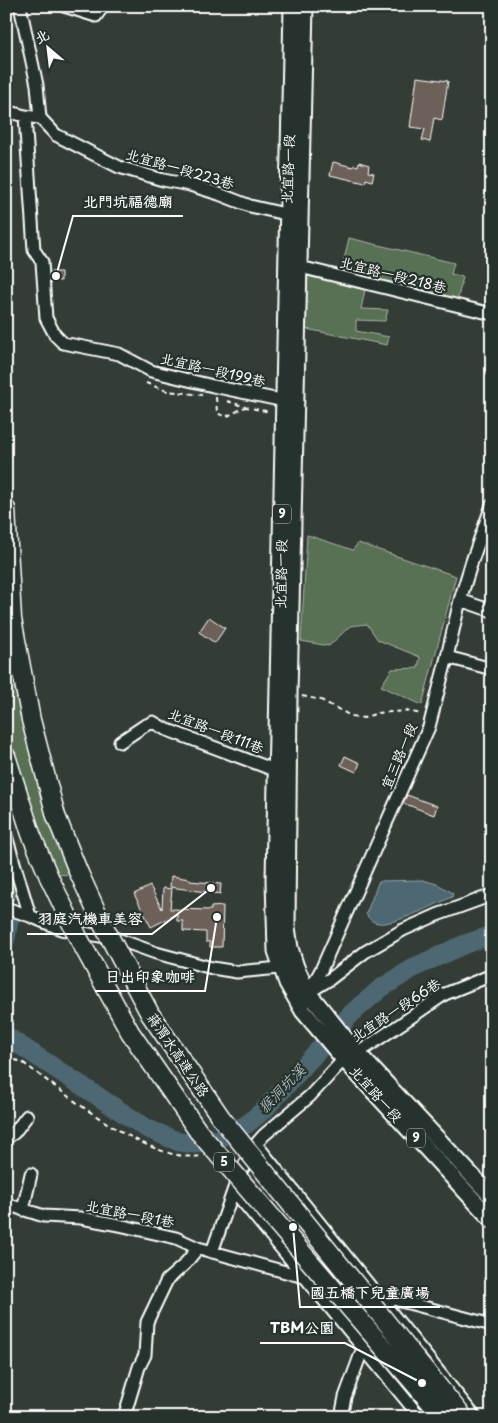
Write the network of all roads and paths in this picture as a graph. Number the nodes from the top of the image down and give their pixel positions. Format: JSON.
{"nodes":[{"id":1,"x":20,"y":6,"type":"edge"},
{"id":2,"x":64,"y":6,"type":"edge"},
{"id":3,"x":103,"y":6,"type":"edge"},
{"id":4,"x":292,"y":6,"type":"edge"},
{"id":5,"x":305,"y":6,"type":"edge"},
{"id":6,"x":6,"y":111,"type":"edge"},
{"id":7,"x":25,"y":116,"type":"junction"},
{"id":8,"x":40,"y":118,"type":"junction"},
{"id":9,"x":294,"y":216,"type":"junction"},
{"id":10,"x":292,"y":266,"type":"junction"},
{"id":11,"x":492,"y":314,"type":"edge"},
{"id":12,"x":146,"y":383,"type":"dead end"},
{"id":13,"x":206,"y":396,"type":"dead end"},
{"id":14,"x":289,"y":406,"type":"junction"},
{"id":15,"x":246,"y":407,"type":"junction"},
{"id":16,"x":492,"y":505,"type":"edge"},
{"id":17,"x":6,"y":509,"type":"edge"},
{"id":18,"x":460,"y":600,"type":"junction"},
{"id":19,"x":492,"y":611,"type":"edge"},
{"id":20,"x":448,"y":657,"type":"junction"},
{"id":21,"x":492,"y":670,"type":"edge"},
{"id":22,"x":289,"y":693,"type":"junction"},
{"id":23,"x":432,"y":716,"type":"junction"},
{"id":24,"x":120,"y":742,"type":"dead end"},
{"id":25,"x":6,"y":756,"type":"edge"},
{"id":26,"x":277,"y":771,"type":"junction"},
{"id":27,"x":6,"y":836,"type":"edge"},
{"id":28,"x":492,"y":895,"type":"edge"},
{"id":29,"x":6,"y":908,"type":"edge"},
{"id":30,"x":30,"y":916,"type":"junction"},
{"id":31,"x":288,"y":967,"type":"junction"},
{"id":32,"x":492,"y":975,"type":"edge"},
{"id":33,"x":302,"y":996,"type":"junction"},
{"id":34,"x":349,"y":1053,"type":"junction"},
{"id":35,"x":6,"y":1057,"type":"edge"},
{"id":36,"x":27,"y":1116,"type":"dead end"},
{"id":37,"x":6,"y":1138,"type":"edge"},
{"id":38,"x":256,"y":1144,"type":"junction"},
{"id":39,"x":207,"y":1154,"type":"dead end"},
{"id":40,"x":30,"y":1174,"type":"dead end"},
{"id":41,"x":234,"y":1191,"type":"junction"},
{"id":42,"x":492,"y":1197,"type":"edge"},
{"id":43,"x":6,"y":1204,"type":"edge"},
{"id":44,"x":23,"y":1210,"type":"junction"},
{"id":45,"x":492,"y":1220,"type":"edge"},
{"id":46,"x":198,"y":1248,"type":"junction"},
{"id":47,"x":212,"y":1252,"type":"junction"},
{"id":48,"x":304,"y":1277,"type":"junction"},
{"id":49,"x":378,"y":1295,"type":"junction"},
{"id":50,"x":492,"y":1325,"type":"edge"},
{"id":51,"x":363,"y":1348,"type":"junction"},
{"id":52,"x":124,"y":1417,"type":"edge"},
{"id":53,"x":341,"y":1417,"type":"edge"},
{"id":54,"x":420,"y":1417,"type":"edge"},
{"id":55,"x":443,"y":1417,"type":"edge"},
{"id":56,"x":463,"y":1417,"type":"edge"},
{"id":57,"x":475,"y":1417,"type":"edge"}],
"edges":[{"from":1,"to":8,"type":"street"},
{"from":2,"to":3,"type":"street"},
{"from":4,"to":9,"type":"main road","name":"北宜路一段","number":"9"},
{"from":5,"to":9,"type":"main road","name":"北宜路一段","number":"9"},
{"from":6,"to":7,"type":"street"},
{"from":7,"to":8,"type":"street"},
{"from":7,"to":14,"type":"street","name":"北宜路一段199巷"},
{"from":8,"to":9,"type":"street","name":"北宜路一段223巷"},
{"from":9,"to":10,"type":"main road","name":"北宜路一段","number":"9"},
{"from":10,"to":11,"type":"street","name":"北宜路一段218巷"},
{"from":10,"to":14,"type":"main road","name":"北宜路一段","number":"9"},
{"from":12,"to":13,"type":"path"},
{"from":14,"to":15,"type":"path"},
{"from":14,"to":22,"type":"main road","name":"北宜路一段","number":"9"},
{"from":14,"to":26,"type":"main road","name":"北宜路一段","number":"9"},
{"from":15,"to":15,"type":"path"},
{"from":16,"to":18,"type":"street","name":"宜三路一段"},
{"from":17,"to":56,"type":"highway","name":"蔣渭水高速公路","number":"5","bridge":true},
{"from":18,"to":19,"type":"street"},
{"from":18,"to":20,"type":"street","name":"宜三路一段"},
{"from":20,"to":21,"type":"street"},
{"from":20,"to":23,"type":"street","name":"宜三路一段"},
{"from":22,"to":23,"type":"path"},
{"from":22,"to":31,"type":"main road","name":"北宜路一段","number":"9"},
{"from":23,"to":33,"type":"street","name":"宜三路一段"},
{"from":24,"to":26,"type":"street","name":"北宜路一段111巷"},
{"from":25,"to":55,"type":"highway","name":"蔣渭水高速公路","number":"5","bridge":true},
{"from":26,"to":31,"type":"main road","name":"北宜路一段","number":"9"},
{"from":27,"to":30,"type":"street"},
{"from":28,"to":33,"type":"street"},
{"from":29,"to":30,"type":"street"},
{"from":30,"to":31,"type":"street"},
{"from":31,"to":33,"type":"main road","name":"北宜路一段","number":"9"},
{"from":32,"to":34,"type":"street","name":"北宜路一段66巷"},
{"from":33,"to":34,"type":"main road","name":"北宜路一段","number":"9"},
{"from":34,"to":38,"type":"street","name":"北宜路一段66巷"},
{"from":34,"to":42,"type":"main road","name":"北宜路一段","number":"9"},
{"from":34,"to":45,"type":"main road","name":"北宜路一段","number":"9"},
{"from":35,"to":39,"type":"path"},
{"from":36,"to":37,"type":"street"},
{"from":38,"to":41,"type":"street","name":"北宜路一段66巷"},
{"from":38,"to":49,"type":"street"},
{"from":40,"to":44,"type":"street"},
{"from":41,"to":47,"type":"street","name":"北宜路一段66巷"},
{"from":41,"to":48,"type":"street"},
{"from":43,"to":44,"type":"street","name":"北宜路一段1巷"},
{"from":44,"to":46,"type":"street","name":"北宜路一段1巷"},
{"from":46,"to":47,"type":"street","name":"北宜路一段1巷"},
{"from":46,"to":52,"type":"street"},
{"from":47,"to":48,"type":"street","name":"北宜路一段1巷"},
{"from":48,"to":51,"type":"street"},
{"from":49,"to":50,"type":"street"},
{"from":49,"to":51,"type":"street"},
{"from":49,"to":57,"type":"street"},
{"from":51,"to":53,"type":"street"},
{"from":51,"to":54,"type":"street"}]}
